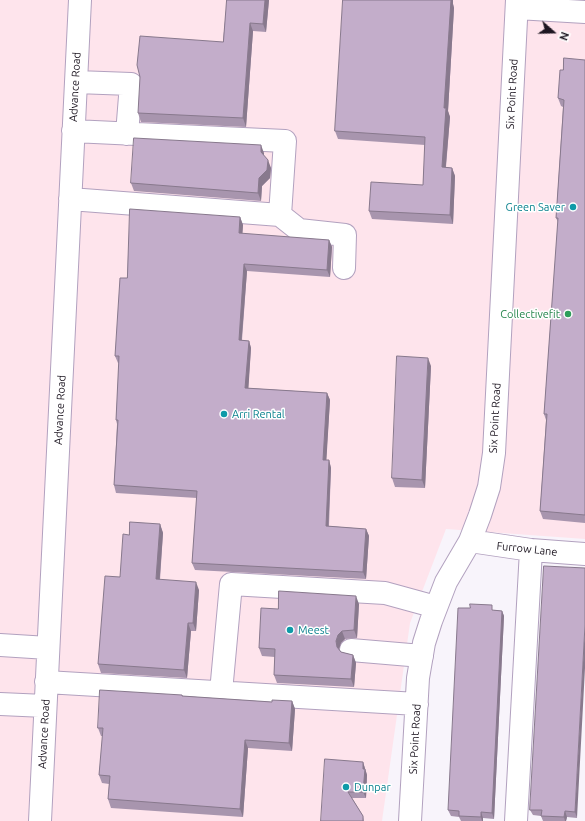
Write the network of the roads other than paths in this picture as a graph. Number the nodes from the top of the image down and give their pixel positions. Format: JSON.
{"nodes":[{"id":1,"x":80,"y":0,"type":"edge"},
{"id":2,"x":517,"y":4,"type":"edge"},
{"id":3,"x":585,"y":12,"type":"edge"},
{"id":4,"x":76,"y":82,"type":"junction"},
{"id":5,"x":73,"y":131,"type":"junction"},
{"id":6,"x":127,"y":134,"type":"junction"},
{"id":7,"x":70,"y":199,"type":"junction"},
{"id":8,"x":280,"y":215,"type":"junction"},
{"id":9,"x":344,"y":268,"type":"dead end"},
{"id":10,"x":470,"y":541,"type":"junction"},
{"id":11,"x":531,"y":550,"type":"junction"},
{"id":12,"x":585,"y":554,"type":"edge"},
{"id":13,"x":436,"y":607,"type":"junction"},
{"id":14,"x":0,"y":645,"type":"edge"},
{"id":15,"x":48,"y":648,"type":"junction"},
{"id":16,"x":351,"y":650,"type":"dead end"},
{"id":17,"x":422,"y":656,"type":"junction"},
{"id":18,"x":46,"y":682,"type":"junction"},
{"id":19,"x":221,"y":692,"type":"junction"},
{"id":20,"x":0,"y":704,"type":"edge"},
{"id":21,"x":417,"y":704,"type":"junction"},
{"id":22,"x":45,"y":706,"type":"junction"},
{"id":23,"x":40,"y":821,"type":"edge"},
{"id":24,"x":410,"y":821,"type":"edge"},
{"id":25,"x":516,"y":821,"type":"edge"}],
"edges":[{"from":1,"to":4,"type":"street","name":"Advance Road"},
{"from":2,"to":3,"type":"street"},
{"from":2,"to":10,"type":"street","name":"Six Point Road"},
{"from":4,"to":5,"type":"street","name":"Advance Road"},
{"from":4,"to":6,"type":"street"},
{"from":5,"to":6,"type":"street"},
{"from":5,"to":7,"type":"street","name":"Advance Road"},
{"from":6,"to":8,"type":"street"},
{"from":7,"to":8,"type":"street"},
{"from":7,"to":15,"type":"street","name":"Advance Road"},
{"from":8,"to":9,"type":"street"},
{"from":10,"to":11,"type":"street","name":"Furrow Lane"},
{"from":10,"to":13,"type":"street","name":"Six Point Road"},
{"from":11,"to":12,"type":"street","name":"Furrow Lane"},
{"from":11,"to":25,"type":"street"},
{"from":13,"to":17,"type":"street","name":"Six Point Road"},
{"from":13,"to":19,"type":"street"},
{"from":14,"to":15,"type":"street"},
{"from":15,"to":18,"type":"street","name":"Advance Road"},
{"from":16,"to":17,"type":"street"},
{"from":17,"to":21,"type":"street","name":"Six Point Road"},
{"from":18,"to":19,"type":"street"},
{"from":18,"to":22,"type":"street","name":"Advance Road"},
{"from":19,"to":21,"type":"street"},
{"from":20,"to":22,"type":"street"},
{"from":21,"to":24,"type":"street","name":"Six Point Road"},
{"from":22,"to":23,"type":"street","name":"Advance Road"}]}
